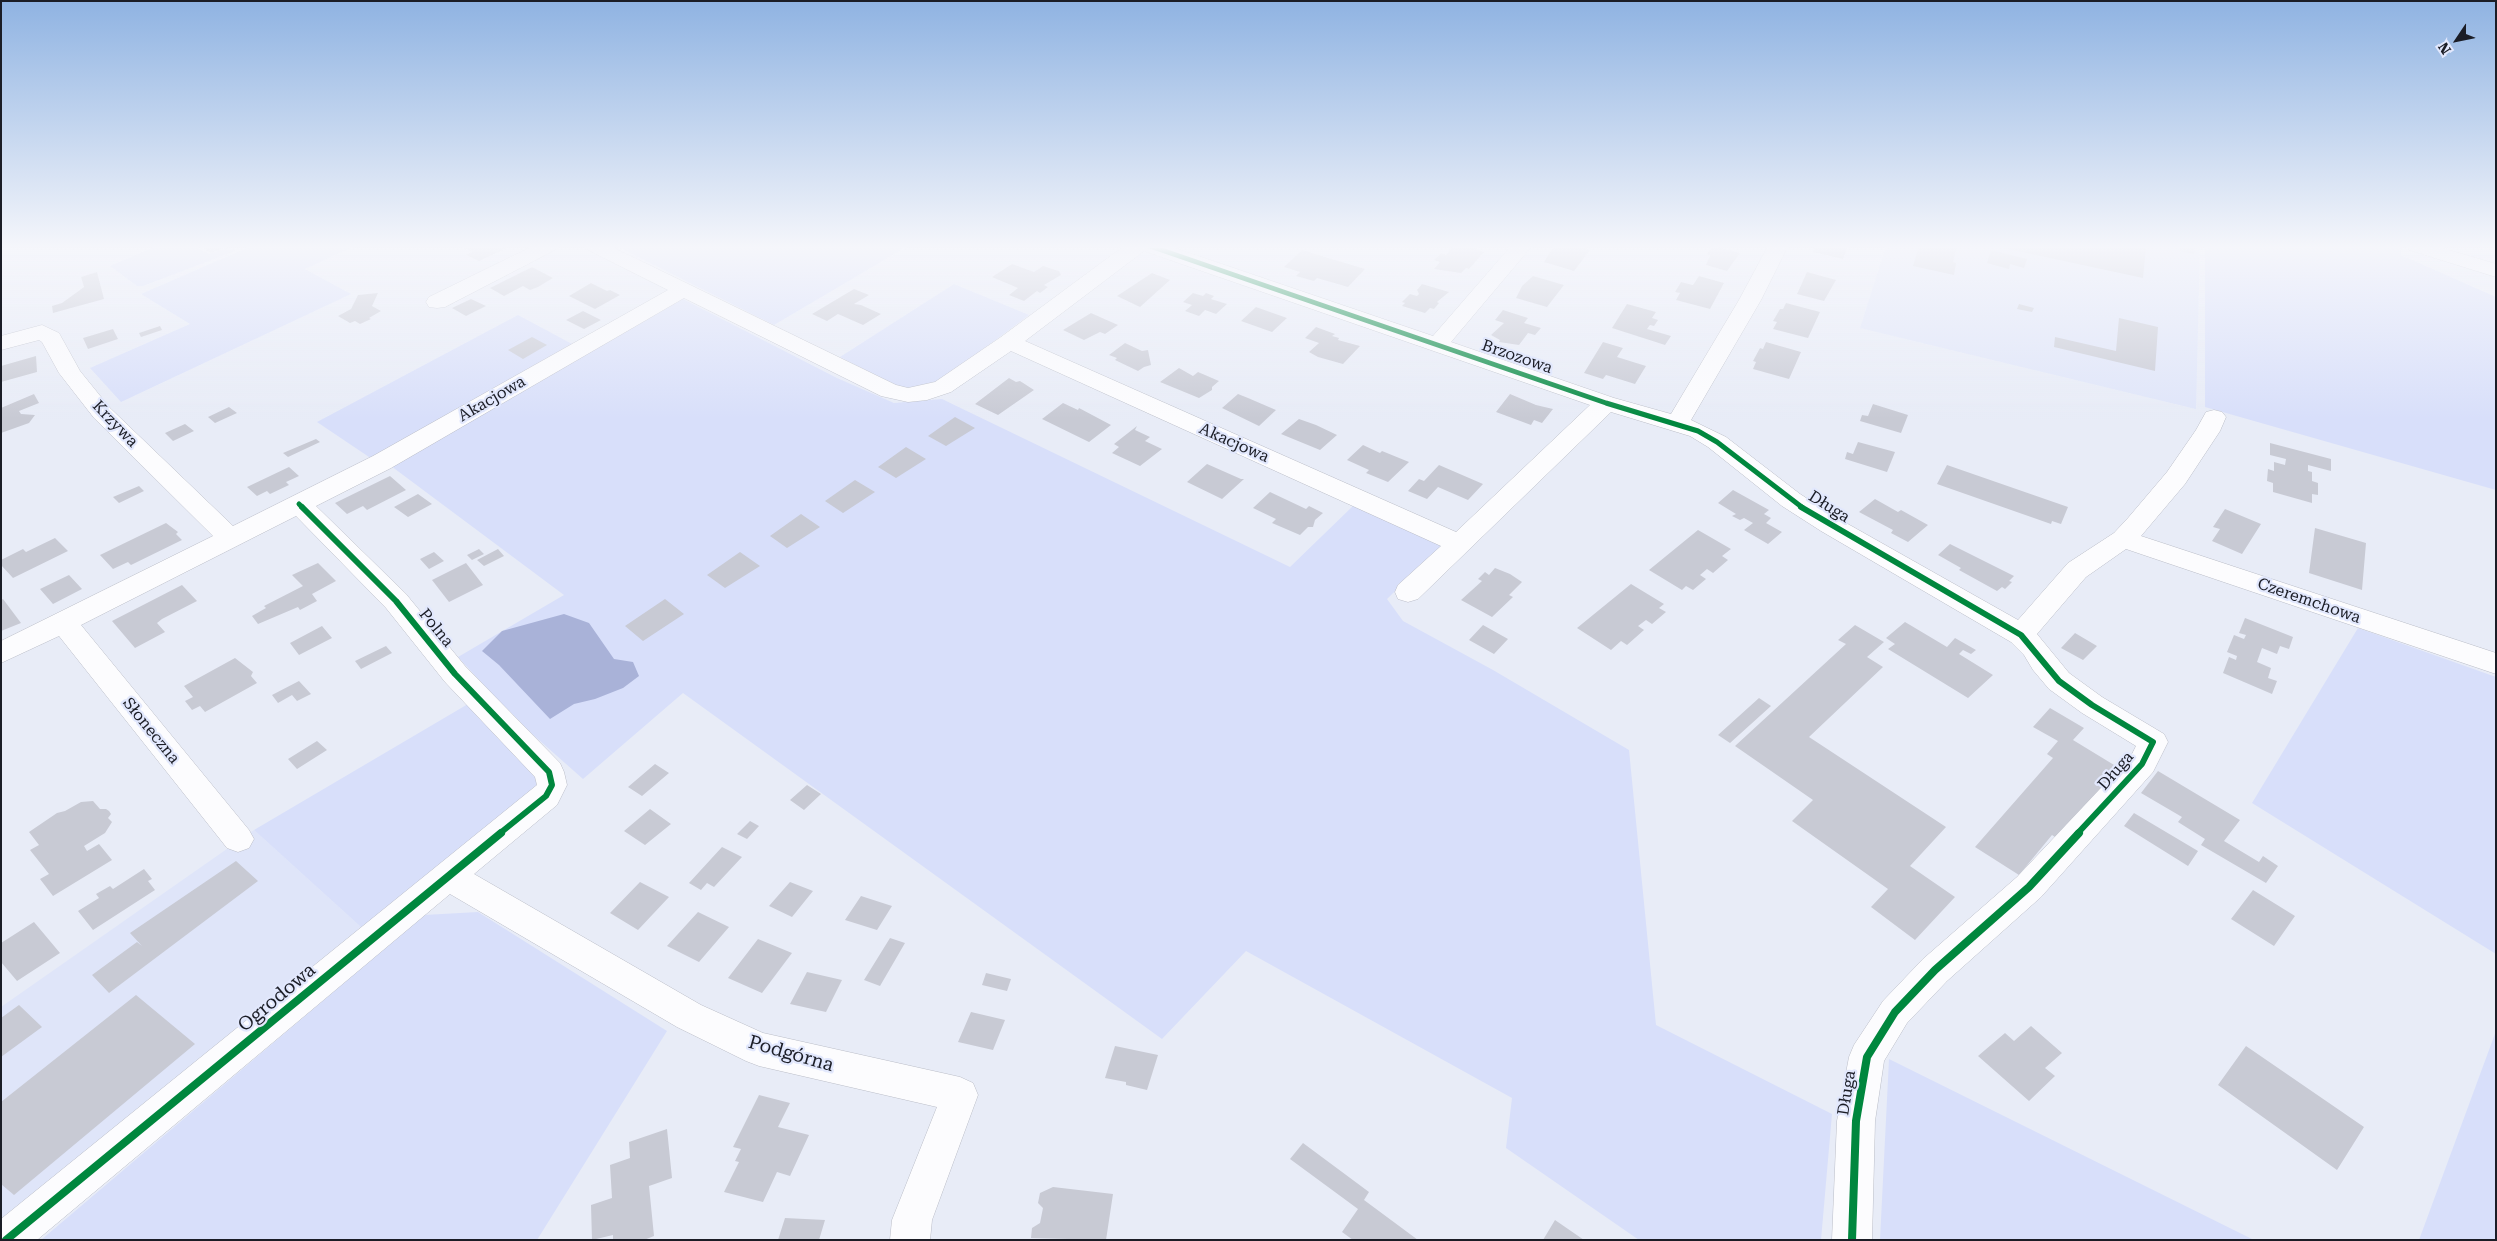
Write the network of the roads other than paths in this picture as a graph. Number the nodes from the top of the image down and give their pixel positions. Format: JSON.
{"nodes":[{"id":1,"x":659,"y":304,"type":"edge"},
{"id":2,"x":711,"y":304,"type":"edge"},
{"id":3,"x":1060,"y":304,"type":"edge"},
{"id":4,"x":1320,"y":304,"type":"edge"},
{"id":5,"x":1472,"y":304,"type":"edge"},
{"id":6,"x":1748,"y":304,"type":"edge"},
{"id":7,"x":1009,"y":342,"type":"junction"},
{"id":8,"x":1,"y":343,"type":"edge"},
{"id":9,"x":1438,"y":344,"type":"junction"},
{"id":10,"x":1606,"y":403,"type":"junction"},
{"id":11,"x":2214,"y":417,"type":"dead end"},
{"id":12,"x":1677,"y":423,"type":"junction"},
{"id":13,"x":300,"y":504,"type":"junction"},
{"id":14,"x":230,"y":538,"type":"junction"},
{"id":15,"x":2123,"y":539,"type":"junction"},
{"id":16,"x":1460,"y":544,"type":"junction"},
{"id":17,"x":1408,"y":592,"type":"dead end"},
{"id":18,"x":64,"y":622,"type":"junction"},
{"id":19,"x":2022,"y":635,"type":"junction"},
{"id":20,"x":1,"y":653,"type":"edge"},
{"id":21,"x":2496,"y":664,"type":"edge"},
{"id":22,"x":549,"y":772,"type":"joint"},
{"id":23,"x":238,"y":839,"type":"dead end"},
{"id":24,"x":448,"y":876,"type":"junction"},
{"id":25,"x":6,"y":1240,"type":"edge"},
{"id":26,"x":910,"y":1240,"type":"edge"},
{"id":27,"x":1852,"y":1240,"type":"edge"}],
"edges":[{"from":1,"to":13,"type":"street","name":"Akacjowa"},
{"from":2,"to":7,"type":"street"},
{"from":3,"to":7,"type":"street"},
{"from":4,"to":9,"type":"street","name":"Brzozowa"},
{"from":5,"to":9,"type":"street"},
{"from":6,"to":12,"type":"street"},
{"from":7,"to":16,"type":"street","name":"Akacjowa"},
{"from":8,"to":14,"type":"street","name":"Krzywa"},
{"from":9,"to":10,"type":"street","name":"Brzozowa"},
{"from":10,"to":12,"type":"street","name":"Brzozowa"},
{"from":10,"to":16,"type":"street"},
{"from":11,"to":15,"type":"street"},
{"from":12,"to":19,"type":"street","name":"Długa"},
{"from":13,"to":14,"type":"street"},
{"from":13,"to":22,"type":"street","name":"Polna"},
{"from":14,"to":18,"type":"street"},
{"from":15,"to":19,"type":"street"},
{"from":15,"to":21,"type":"street","name":"Czeremchowa"},
{"from":16,"to":17,"type":"street"},
{"from":18,"to":20,"type":"street"},
{"from":18,"to":23,"type":"street","name":"Słoneczna"},
{"from":19,"to":27,"type":"street","name":"Długa"},
{"from":22,"to":24,"type":"street","name":"Ogrodowa"},
{"from":24,"to":25,"type":"street","name":"Ogrodowa"},
{"from":24,"to":26,"type":"street","name":"Podgórna"}]}
